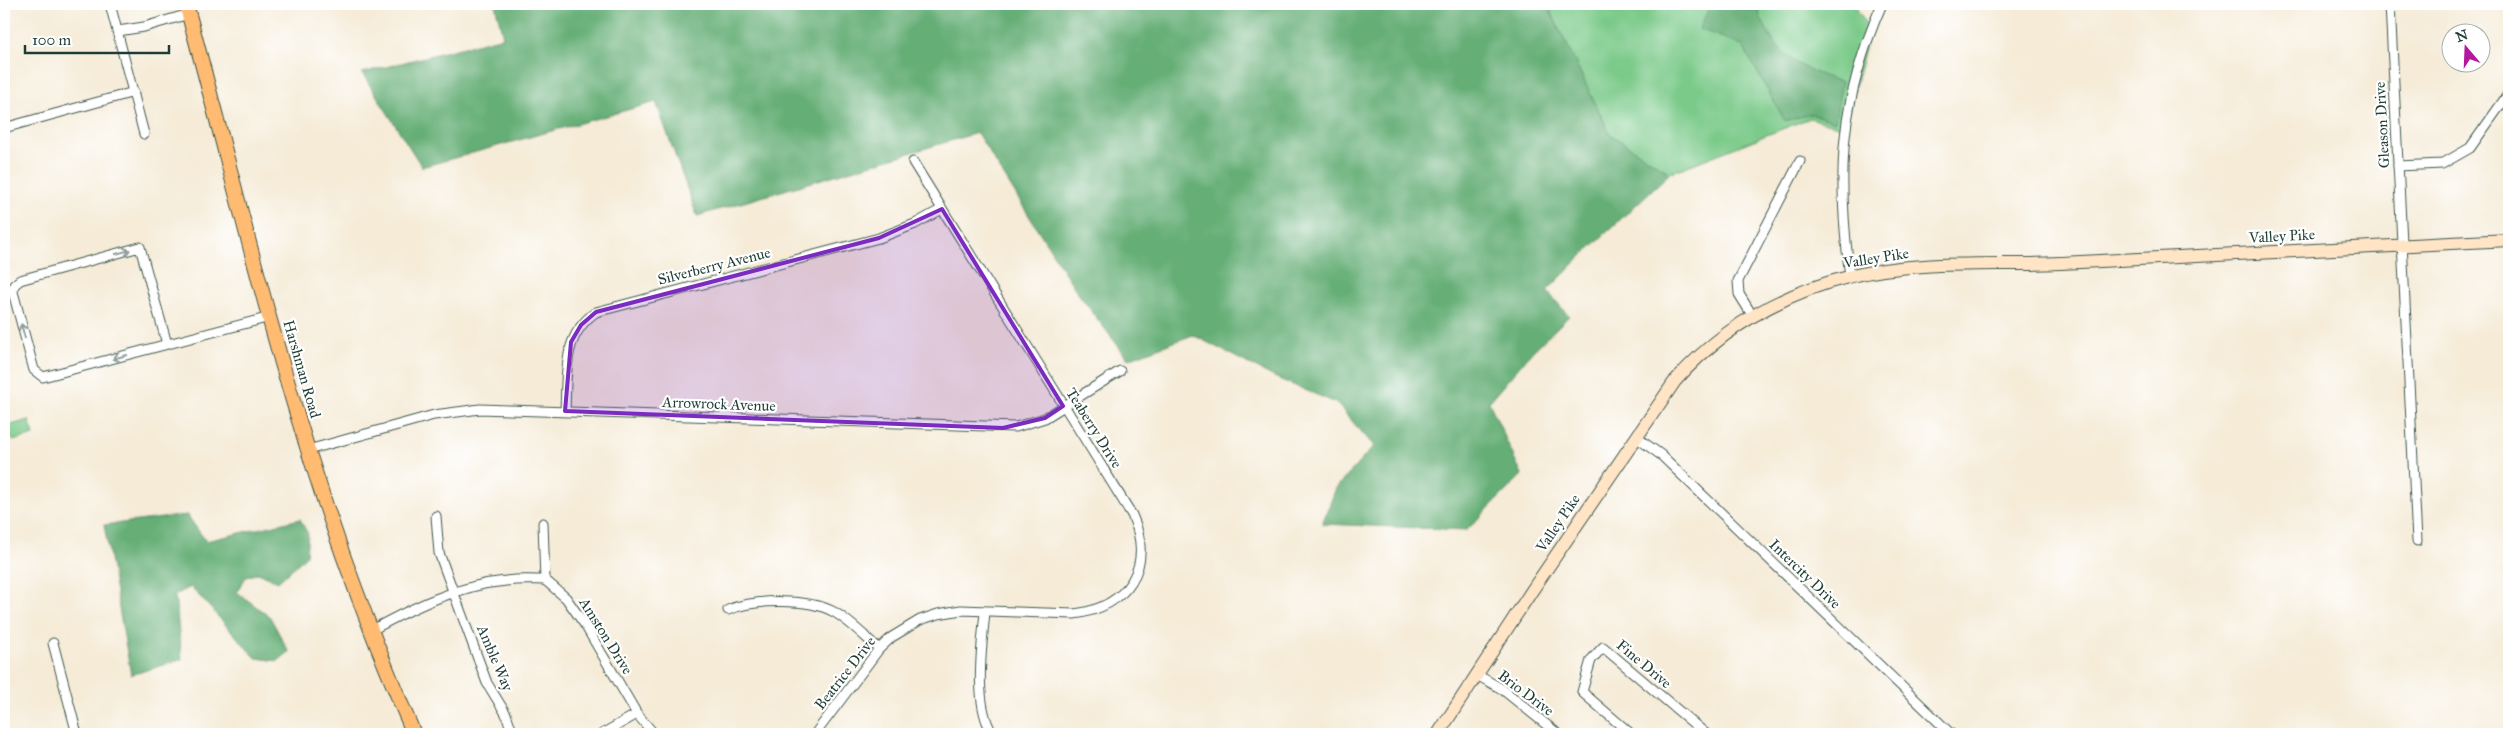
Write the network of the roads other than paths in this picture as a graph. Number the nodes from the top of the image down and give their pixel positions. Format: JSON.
{"nodes":[{"id":1,"x":110,"y":4,"type":"edge"},
{"id":2,"x":1882,"y":4,"type":"edge"},
{"id":3,"x":2390,"y":4,"type":"edge"},
{"id":4,"x":187,"y":9,"type":"edge"},
{"id":5,"x":118,"y":32,"type":"junction"},
{"id":6,"x":134,"y":92,"type":"junction"},
{"id":7,"x":2509,"y":93,"type":"edge"},
{"id":8,"x":4,"y":128,"type":"edge"},
{"id":9,"x":144,"y":134,"type":"dead end"},
{"id":10,"x":913,"y":162,"type":"dead end"},
{"id":11,"x":1800,"y":162,"type":"dead end"},
{"id":12,"x":2398,"y":166,"type":"junction"},
{"id":13,"x":942,"y":209,"type":"junction"},
{"id":14,"x":2509,"y":240,"type":"edge"},
{"id":15,"x":2402,"y":246,"type":"junction"},
{"id":16,"x":1850,"y":276,"type":"junction"},
{"id":17,"x":1752,"y":315,"type":"junction"},
{"id":18,"x":270,"y":317,"type":"junction"},
{"id":19,"x":167,"y":344,"type":"junction"},
{"id":20,"x":1120,"y":372,"type":"dead end"},
{"id":21,"x":1064,"y":406,"type":"junction"},
{"id":22,"x":565,"y":411,"type":"junction"},
{"id":23,"x":1636,"y":437,"type":"junction"},
{"id":24,"x":308,"y":450,"type":"junction"},
{"id":25,"x":436,"y":516,"type":"dead end"},
{"id":26,"x":544,"y":523,"type":"dead end"},
{"id":27,"x":2417,"y":541,"type":"dead end"},
{"id":28,"x":545,"y":580,"type":"junction"},
{"id":29,"x":454,"y":592,"type":"junction"},
{"id":30,"x":728,"y":610,"type":"dead end"},
{"id":31,"x":985,"y":612,"type":"junction"},
{"id":32,"x":370,"y":631,"type":"junction"},
{"id":33,"x":53,"y":644,"type":"dead end"},
{"id":34,"x":879,"y":649,"type":"junction"},
{"id":35,"x":1477,"y":675,"type":"junction"},
{"id":36,"x":637,"y":714,"type":"junction"},
{"id":37,"x":77,"y":734,"type":"edge"},
{"id":38,"x":414,"y":734,"type":"edge"},
{"id":39,"x":514,"y":734,"type":"edge"},
{"id":40,"x":602,"y":734,"type":"edge"},
{"id":41,"x":654,"y":734,"type":"edge"},
{"id":42,"x":815,"y":734,"type":"edge"},
{"id":43,"x":993,"y":734,"type":"edge"},
{"id":44,"x":1438,"y":734,"type":"edge"},
{"id":45,"x":1558,"y":734,"type":"edge"},
{"id":46,"x":1631,"y":734,"type":"edge"},
{"id":47,"x":1706,"y":734,"type":"edge"},
{"id":48,"x":1951,"y":734,"type":"edge"}],
"edges":[{"from":1,"to":5,"type":"street"},
{"from":2,"to":16,"type":"street"},
{"from":3,"to":12,"type":"street","name":"Gleason Drive"},
{"from":4,"to":5,"type":"street"},
{"from":4,"to":18,"type":"main road","name":"Harshman Road"},
{"from":5,"to":6,"type":"street"},
{"from":6,"to":8,"type":"street"},
{"from":6,"to":9,"type":"street"},
{"from":7,"to":12,"type":"street"},
{"from":10,"to":13,"type":"street","name":"Teaberry Drive"},
{"from":11,"to":17,"type":"street"},
{"from":12,"to":15,"type":"street","name":"Gleason Drive"},
{"from":13,"to":21,"type":"street","name":"Teaberry Drive"},
{"from":13,"to":22,"type":"street","name":"Silverberry Avenue"},
{"from":14,"to":15,"type":"street","name":"Valley Pike"},
{"from":15,"to":16,"type":"street","name":"Valley Pike"},
{"from":15,"to":27,"type":"street","name":"Gleason Drive"},
{"from":16,"to":17,"type":"street","name":"Valley Pike"},
{"from":17,"to":23,"type":"street","name":"Valley Pike"},
{"from":18,"to":19,"type":"street"},
{"from":18,"to":24,"type":"main road","name":"Harshman Road"},
{"from":19,"to":19,"type":"street","one_way":true},
{"from":20,"to":21,"type":"street","name":"Arrowrock Avenue"},
{"from":21,"to":22,"type":"street","name":"Arrowrock Avenue"},
{"from":21,"to":31,"type":"street","name":"Teaberry Drive"},
{"from":22,"to":24,"type":"street","name":"Arrowrock Avenue"},
{"from":23,"to":35,"type":"street","name":"Valley Pike"},
{"from":23,"to":48,"type":"street","name":"Intercity Drive"},
{"from":24,"to":32,"type":"main road","name":"Harshman Road"},
{"from":25,"to":29,"type":"street","name":"Amble Way"},
{"from":26,"to":28,"type":"street"},
{"from":28,"to":29,"type":"street"},
{"from":28,"to":36,"type":"street","name":"Amston Drive"},
{"from":29,"to":32,"type":"street"},
{"from":29,"to":39,"type":"street","name":"Amble Way"},
{"from":30,"to":34,"type":"street"},
{"from":31,"to":34,"type":"street","name":"Beatrice Drive"},
{"from":31,"to":43,"type":"street"},
{"from":32,"to":38,"type":"main road","name":"Harshman Road"},
{"from":33,"to":37,"type":"street"},
{"from":34,"to":42,"type":"street","name":"Beatrice Drive"},
{"from":35,"to":44,"type":"street","name":"Valley Pike"},
{"from":35,"to":45,"type":"street","name":"Brio Drive"},
{"from":36,"to":40,"type":"street"},
{"from":36,"to":41,"type":"street","name":"Amston Drive"},
{"from":46,"to":47,"type":"street","name":"Fine Drive"}]}
